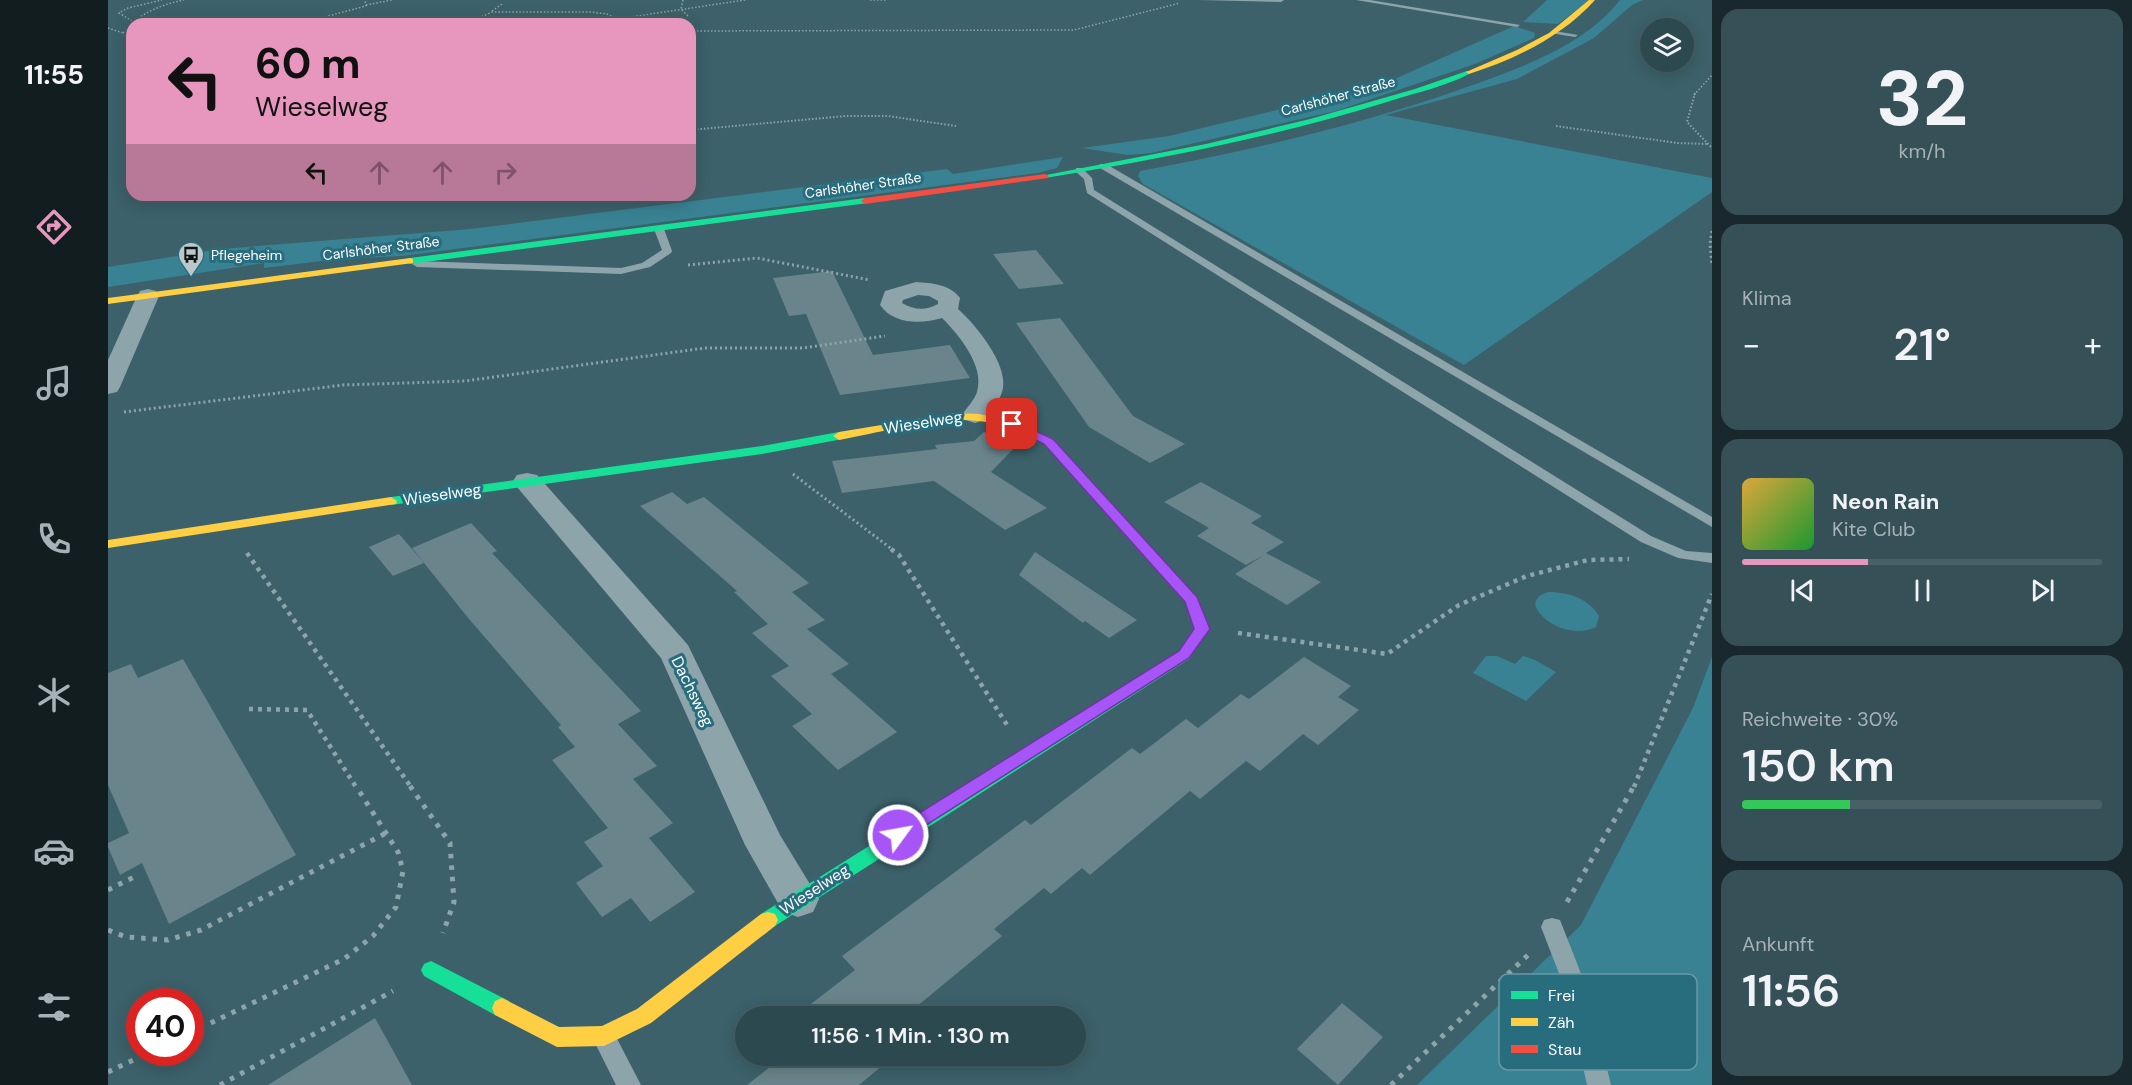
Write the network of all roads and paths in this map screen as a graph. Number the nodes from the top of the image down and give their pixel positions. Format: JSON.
{"nodes":[{"id":1,"x":162,"y":0,"type":"edge"},
{"id":2,"x":184,"y":0,"type":"edge"},
{"id":3,"x":365,"y":0,"type":"edge"},
{"id":4,"x":392,"y":0,"type":"edge"},
{"id":5,"x":683,"y":0,"type":"edge"},
{"id":6,"x":745,"y":0,"type":"edge"},
{"id":7,"x":870,"y":0,"type":"edge"},
{"id":8,"x":887,"y":0,"type":"edge"},
{"id":9,"x":1203,"y":0,"type":"edge"},
{"id":10,"x":1281,"y":0,"type":"edge"},
{"id":11,"x":1359,"y":0,"type":"edge"},
{"id":12,"x":1592,"y":0,"type":"edge"},
{"id":13,"x":502,"y":4,"type":"dead end"},
{"id":14,"x":366,"y":6,"type":"junction"},
{"id":15,"x":681,"y":9,"type":"junction"},
{"id":16,"x":492,"y":12,"type":"junction"},
{"id":17,"x":689,"y":17,"type":"dead end"},
{"id":18,"x":126,"y":18,"type":"edge"},
{"id":19,"x":137,"y":18,"type":"edge"},
{"id":20,"x":321,"y":18,"type":"edge"},
{"id":21,"x":479,"y":18,"type":"edge"},
{"id":22,"x":615,"y":18,"type":"edge"},
{"id":23,"x":623,"y":18,"type":"edge"},
{"id":24,"x":1516,"y":25,"type":"dead end"},
{"id":25,"x":108,"y":28,"type":"edge"},
{"id":26,"x":126,"y":29,"type":"edge"},
{"id":27,"x":696,"y":31,"type":"edge"},
{"id":28,"x":1556,"y":32,"type":"junction"},
{"id":29,"x":123,"y":33,"type":"junction"},
{"id":30,"x":1575,"y":35,"type":"dead end"},
{"id":31,"x":126,"y":37,"type":"edge"},
{"id":32,"x":1712,"y":75,"type":"edge"},
{"id":33,"x":956,"y":126,"type":"dead end"},
{"id":34,"x":1556,"y":126,"type":"dead end"},
{"id":35,"x":696,"y":129,"type":"edge"},
{"id":36,"x":1707,"y":144,"type":"junction"},
{"id":37,"x":1712,"y":147,"type":"edge"},
{"id":38,"x":1103,"y":166,"type":"junction"},
{"id":39,"x":1079,"y":170,"type":"junction"},
{"id":40,"x":659,"y":229,"type":"junction"},
{"id":41,"x":1712,"y":231,"type":"edge"},
{"id":42,"x":399,"y":263,"type":"junction"},
{"id":43,"x":1712,"y":265,"type":"edge"},
{"id":44,"x":684,"y":266,"type":"dead end"},
{"id":45,"x":906,"y":290,"type":"joint"},
{"id":46,"x":148,"y":296,"type":"junction"},
{"id":47,"x":108,"y":301,"type":"edge"},
{"id":48,"x":894,"y":335,"type":"dead end"},
{"id":49,"x":108,"y":387,"type":"edge"},
{"id":50,"x":120,"y":412,"type":"dead end"},
{"id":51,"x":975,"y":415,"type":"junction"},
{"id":52,"x":762,"y":450,"type":"junction"},
{"id":53,"x":527,"y":481,"type":"junction"},
{"id":54,"x":1712,"y":522,"type":"edge"},
{"id":55,"x":228,"y":526,"type":"junction"},
{"id":56,"x":108,"y":544,"type":"edge"},
{"id":57,"x":1683,"y":555,"type":"junction"},
{"id":58,"x":1712,"y":558,"type":"edge"},
{"id":59,"x":1712,"y":594,"type":"edge"},
{"id":60,"x":1202,"y":629,"type":"junction"},
{"id":61,"x":249,"y":710,"type":"dead end"},
{"id":62,"x":1025,"y":755,"type":"junction"},
{"id":63,"x":386,"y":833,"type":"junction"},
{"id":64,"x":134,"y":877,"type":"dead end"},
{"id":65,"x":108,"y":890,"type":"edge"},
{"id":66,"x":798,"y":898,"type":"junction"},
{"id":67,"x":1552,"y":927,"type":"junction"},
{"id":68,"x":108,"y":930,"type":"edge"},
{"id":69,"x":431,"y":970,"type":"junction"},
{"id":70,"x":1510,"y":974,"type":"edge"},
{"id":71,"x":1570,"y":974,"type":"edge"},
{"id":72,"x":1499,"y":985,"type":"edge"},
{"id":73,"x":204,"y":1026,"type":"edge"},
{"id":74,"x":604,"y":1036,"type":"junction"},
{"id":75,"x":126,"y":1063,"type":"edge"},
{"id":76,"x":1596,"y":1070,"type":"edge"},
{"id":77,"x":108,"y":1072,"type":"edge"},
{"id":78,"x":220,"y":1085,"type":"edge"},
{"id":79,"x":629,"y":1085,"type":"edge"},
{"id":80,"x":1391,"y":1085,"type":"edge"},
{"id":81,"x":1599,"y":1085,"type":"edge"}],
"edges":[{"from":1,"to":18,"type":"path"},
{"from":2,"to":19,"type":"path"},
{"from":3,"to":14,"type":"path"},
{"from":4,"to":14,"type":"path"},
{"from":5,"to":15,"type":"path"},
{"from":6,"to":15,"type":"path"},
{"from":7,"to":8,"type":"path"},
{"from":9,"to":10,"type":"lane"},
{"from":9,"to":27,"type":"path"},
{"from":11,"to":24,"type":"lane"},
{"from":12,"to":28,"type":"street","name":"Carlshöher Straße"},
{"from":13,"to":16,"type":"path"},
{"from":14,"to":20,"type":"path"},
{"from":15,"to":17,"type":"path"},
{"from":15,"to":23,"type":"path"},
{"from":16,"to":21,"type":"path"},
{"from":16,"to":22,"type":"path"},
{"from":25,"to":29,"type":"path"},
{"from":26,"to":29,"type":"path"},
{"from":28,"to":30,"type":"lane"},
{"from":28,"to":38,"type":"street","name":"Carlshöher Straße"},
{"from":29,"to":31,"type":"path"},
{"from":32,"to":36,"type":"path"},
{"from":33,"to":35,"type":"path"},
{"from":34,"to":36,"type":"path"},
{"from":36,"to":37,"type":"path"},
{"from":38,"to":39,"type":"street","name":"Carlshöher Straße"},
{"from":38,"to":54,"type":"lane"},
{"from":39,"to":40,"type":"street","name":"Carlshöher Straße"},
{"from":39,"to":57,"type":"lane"},
{"from":40,"to":42,"type":"street","name":"Carlshöher Straße"},
{"from":40,"to":42,"type":"lane"},
{"from":41,"to":43,"type":"path"},
{"from":42,"to":46,"type":"street","name":"Carlshöher Straße"},
{"from":44,"to":45,"type":"path"},
{"from":45,"to":51,"type":"street"},
{"from":46,"to":47,"type":"street","name":"Carlshöher Straße"},
{"from":46,"to":49,"type":"street"},
{"from":48,"to":50,"type":"path"},
{"from":51,"to":52,"type":"street","name":"Wieselweg"},
{"from":51,"to":60,"type":"street","name":"Wieselweg"},
{"from":52,"to":53,"type":"street","name":"Wieselweg"},
{"from":52,"to":62,"type":"path"},
{"from":53,"to":55,"type":"street","name":"Wieselweg"},
{"from":53,"to":66,"type":"street","name":"Dachsweg"},
{"from":55,"to":56,"type":"street","name":"Wieselweg"},
{"from":55,"to":69,"type":"path"},
{"from":57,"to":58,"type":"lane"},
{"from":57,"to":60,"type":"path"},
{"from":59,"to":67,"type":"path"},
{"from":60,"to":62,"type":"street","name":"Wieselweg"},
{"from":61,"to":63,"type":"path"},
{"from":62,"to":66,"type":"street","name":"Wieselweg"},
{"from":63,"to":68,"type":"path"},
{"from":63,"to":73,"type":"path"},
{"from":64,"to":65,"type":"path"},
{"from":66,"to":74,"type":"street","name":"Wieselweg"},
{"from":67,"to":70,"type":"path"},
{"from":67,"to":71,"type":"lane"},
{"from":69,"to":74,"type":"street","name":"Wieselweg"},
{"from":69,"to":78,"type":"path"},
{"from":72,"to":80,"type":"path"},
{"from":74,"to":79,"type":"lane"},
{"from":75,"to":77,"type":"path"},
{"from":76,"to":81,"type":"lane"}]}
